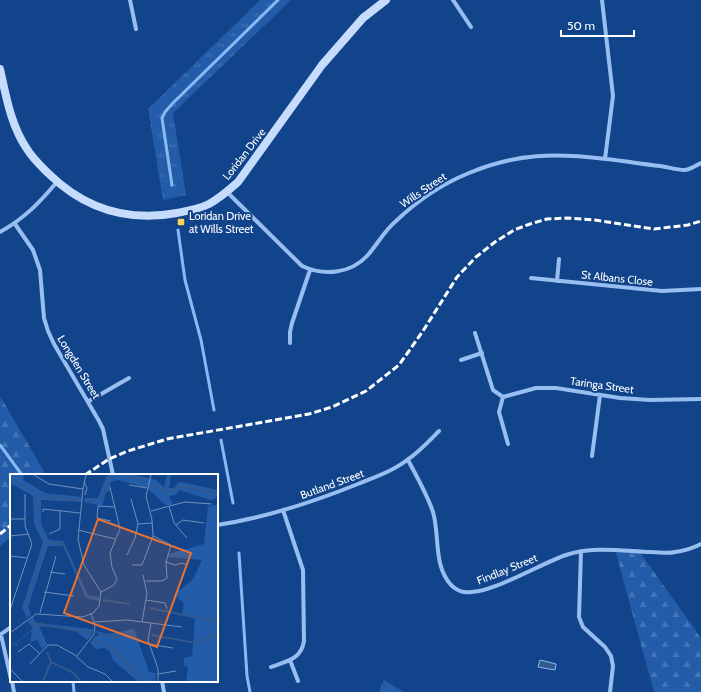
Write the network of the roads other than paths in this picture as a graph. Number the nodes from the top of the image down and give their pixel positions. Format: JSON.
{"nodes":[{"id":1,"x":130,"y":0,"type":"edge"},
{"id":2,"x":386,"y":0,"type":"edge"},
{"id":3,"x":453,"y":0,"type":"edge"},
{"id":4,"x":602,"y":0,"type":"edge"},
{"id":5,"x":471,"y":27,"type":"dead end"},
{"id":6,"x":136,"y":29,"type":"dead end"},
{"id":7,"x":0,"y":69,"type":"edge"},
{"id":8,"x":605,"y":159,"type":"junction"},
{"id":9,"x":701,"y":163,"type":"edge"},
{"id":10,"x":57,"y":182,"type":"junction"},
{"id":11,"x":227,"y":192,"type":"junction"},
{"id":12,"x":15,"y":224,"type":"junction"},
{"id":13,"x":0,"y":232,"type":"edge"},
{"id":14,"x":559,"y":259,"type":"dead end"},
{"id":15,"x":310,"y":270,"type":"junction"},
{"id":16,"x":531,"y":278,"type":"dead end"},
{"id":17,"x":557,"y":281,"type":"junction"},
{"id":18,"x":701,"y":289,"type":"edge"},
{"id":19,"x":475,"y":333,"type":"dead end"},
{"id":20,"x":290,"y":343,"type":"dead end"},
{"id":21,"x":482,"y":353,"type":"junction"},
{"id":22,"x":461,"y":360,"type":"dead end"},
{"id":23,"x":128,"y":378,"type":"dead end"},
{"id":24,"x":600,"y":395,"type":"junction"},
{"id":25,"x":503,"y":397,"type":"junction"},
{"id":26,"x":701,"y":399,"type":"edge"},
{"id":27,"x":89,"y":402,"type":"junction"},
{"id":28,"x":439,"y":431,"type":"dead end"},
{"id":29,"x":508,"y":444,"type":"dead end"},
{"id":30,"x":592,"y":456,"type":"dead end"},
{"id":31,"x":408,"y":460,"type":"junction"},
{"id":32,"x":113,"y":474,"type":"edge"},
{"id":33,"x":283,"y":510,"type":"junction"},
{"id":34,"x":218,"y":525,"type":"edge"},
{"id":35,"x":701,"y":544,"type":"edge"},
{"id":36,"x":581,"y":551,"type":"junction"},
{"id":37,"x":10,"y":628,"type":"edge"},
{"id":38,"x":0,"y":635,"type":"edge"},
{"id":39,"x":290,"y":660,"type":"junction"},
{"id":40,"x":271,"y":667,"type":"dead end"},
{"id":41,"x":10,"y":676,"type":"edge"},
{"id":42,"x":298,"y":681,"type":"dead end"},
{"id":43,"x":12,"y":682,"type":"edge"},
{"id":44,"x":162,"y":682,"type":"edge"},
{"id":45,"x":14,"y":692,"type":"edge"},
{"id":46,"x":164,"y":692,"type":"edge"},
{"id":47,"x":610,"y":692,"type":"edge"}],
"edges":[{"from":1,"to":6,"type":"street"},
{"from":2,"to":11,"type":"street","name":"Loridan Drive"},
{"from":3,"to":5,"type":"street"},
{"from":4,"to":8,"type":"street"},
{"from":7,"to":10,"type":"street","name":"Loridan Drive"},
{"from":8,"to":9,"type":"street","name":"Wills Street"},
{"from":8,"to":15,"type":"street","name":"Wills Street"},
{"from":10,"to":11,"type":"street","name":"Loridan Drive"},
{"from":10,"to":12,"type":"street"},
{"from":11,"to":15,"type":"street","name":"Wills Street"},
{"from":12,"to":13,"type":"street"},
{"from":12,"to":27,"type":"street","name":"Longden Street"},
{"from":14,"to":17,"type":"street"},
{"from":15,"to":20,"type":"street"},
{"from":16,"to":17,"type":"street","name":"St Albans Close"},
{"from":17,"to":18,"type":"street","name":"St Albans Close"},
{"from":19,"to":21,"type":"street"},
{"from":21,"to":22,"type":"street"},
{"from":21,"to":25,"type":"street"},
{"from":23,"to":27,"type":"street"},
{"from":24,"to":25,"type":"street","name":"Taringa Street"},
{"from":24,"to":26,"type":"street","name":"Taringa Street"},
{"from":24,"to":30,"type":"street"},
{"from":25,"to":29,"type":"street"},
{"from":27,"to":32,"type":"street","name":"Longden Street"},
{"from":28,"to":31,"type":"street","name":"Butland Street"},
{"from":31,"to":33,"type":"street","name":"Butland Street"},
{"from":31,"to":36,"type":"street","name":"Findlay Street"},
{"from":33,"to":34,"type":"street","name":"Butland Street"},
{"from":33,"to":39,"type":"street"},
{"from":35,"to":36,"type":"street","name":"Findlay Street"},
{"from":36,"to":47,"type":"street"},
{"from":37,"to":38,"type":"street"},
{"from":38,"to":41,"type":"street"},
{"from":39,"to":40,"type":"street"},
{"from":39,"to":42,"type":"street"},
{"from":43,"to":45,"type":"street"},
{"from":44,"to":46,"type":"street"}]}
